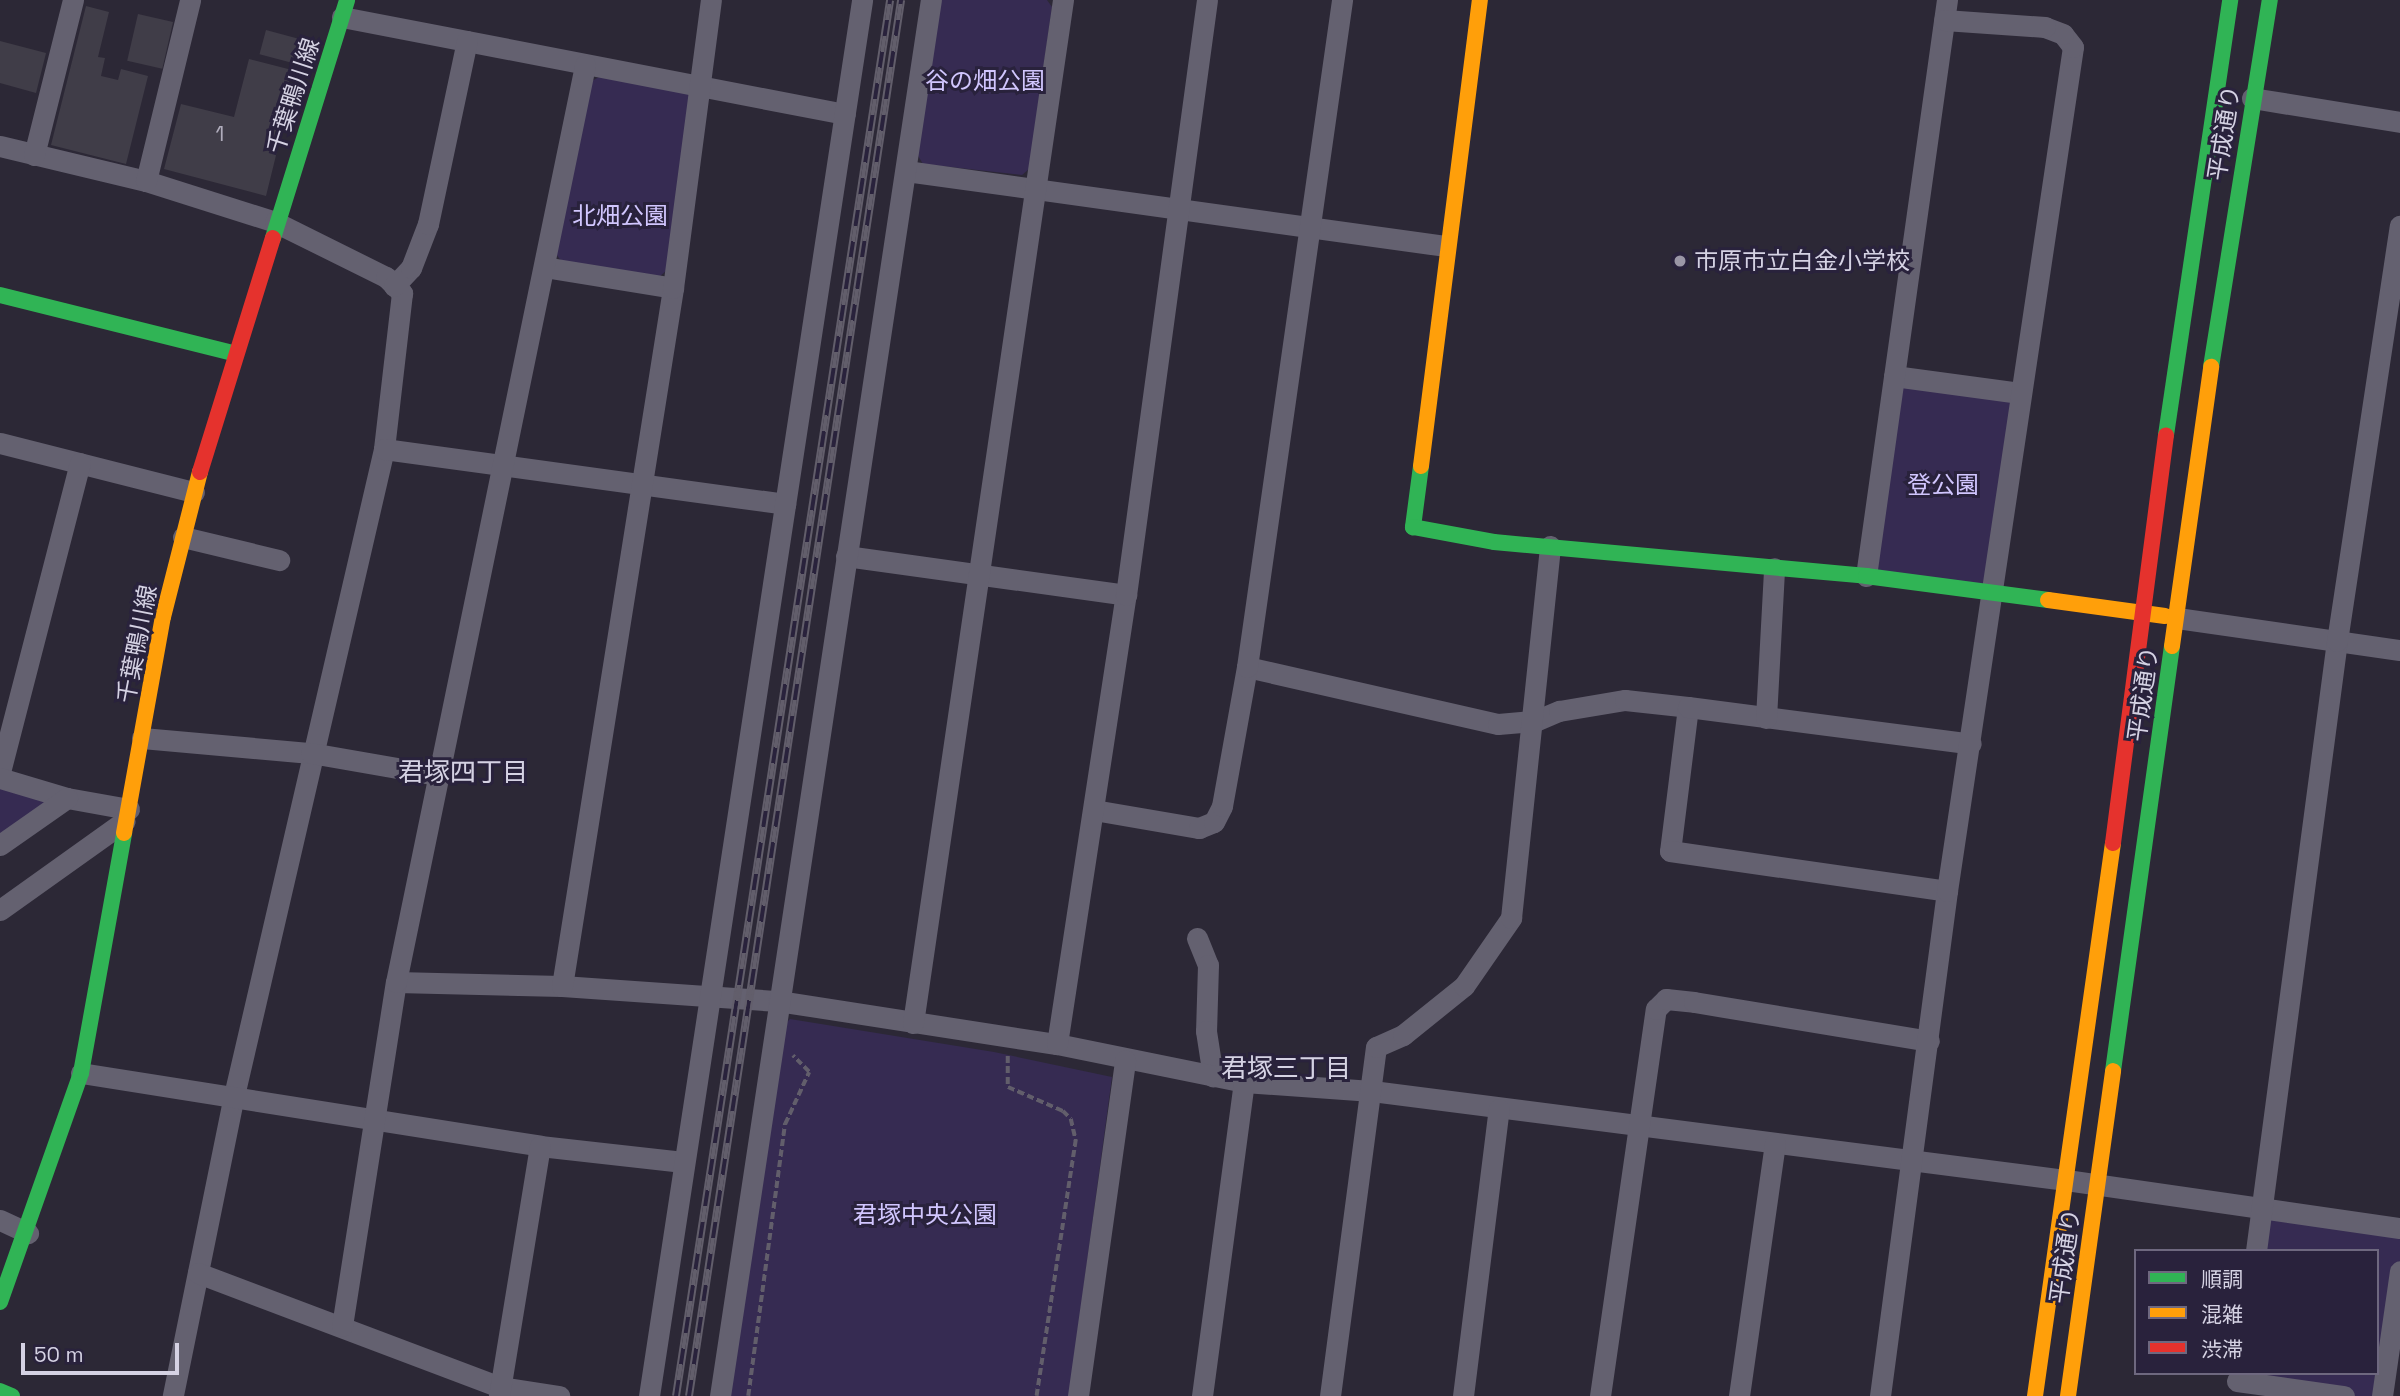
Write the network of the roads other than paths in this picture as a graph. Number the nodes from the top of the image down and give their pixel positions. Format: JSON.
{"nodes":[{"id":1,"x":73,"y":0,"type":"edge"},
{"id":2,"x":190,"y":0,"type":"edge"},
{"id":3,"x":711,"y":0,"type":"edge"},
{"id":4,"x":862,"y":0,"type":"edge"},
{"id":5,"x":931,"y":0,"type":"edge"},
{"id":6,"x":1063,"y":0,"type":"edge"},
{"id":7,"x":1207,"y":0,"type":"edge"},
{"id":8,"x":1342,"y":0,"type":"edge"},
{"id":9,"x":1480,"y":0,"type":"edge"},
{"id":10,"x":2230,"y":0,"type":"edge"},
{"id":11,"x":2270,"y":0,"type":"edge"},
{"id":12,"x":345,"y":9,"type":"edge"},
{"id":13,"x":1945,"y":10,"type":"edge"},
{"id":14,"x":467,"y":41,"type":"junction"},
{"id":15,"x":585,"y":65,"type":"junction"},
{"id":16,"x":702,"y":87,"type":"junction"},
{"id":17,"x":2252,"y":98,"type":"junction"},
{"id":18,"x":845,"y":114,"type":"junction"},
{"id":19,"x":2400,"y":122,"type":"edge"},
{"id":20,"x":0,"y":146,"type":"edge"},
{"id":21,"x":34,"y":155,"type":"junction"},
{"id":22,"x":906,"y":171,"type":"junction"},
{"id":23,"x":146,"y":181,"type":"junction"},
{"id":24,"x":1034,"y":186,"type":"junction"},
{"id":25,"x":1177,"y":211,"type":"junction"},
{"id":26,"x":275,"y":222,"type":"junction"},
{"id":27,"x":1309,"y":225,"type":"junction"},
{"id":28,"x":2400,"y":226,"type":"edge"},
{"id":29,"x":1445,"y":246,"type":"junction"},
{"id":30,"x":544,"y":267,"type":"junction"},
{"id":31,"x":394,"y":286,"type":"junction"},
{"id":32,"x":673,"y":288,"type":"junction"},
{"id":33,"x":0,"y":295,"type":"edge"},
{"id":34,"x":236,"y":354,"type":"junction"},
{"id":35,"x":1894,"y":376,"type":"junction"},
{"id":36,"x":2020,"y":393,"type":"junction"},
{"id":37,"x":0,"y":443,"type":"edge"},
{"id":38,"x":384,"y":449,"type":"junction"},
{"id":39,"x":80,"y":463,"type":"junction"},
{"id":40,"x":501,"y":466,"type":"junction"},
{"id":41,"x":640,"y":486,"type":"junction"},
{"id":42,"x":194,"y":492,"type":"junction"},
{"id":43,"x":785,"y":504,"type":"junction"},
{"id":44,"x":183,"y":537,"type":"junction"},
{"id":45,"x":1550,"y":546,"type":"junction"},
{"id":46,"x":846,"y":556,"type":"junction"},
{"id":47,"x":279,"y":560,"type":"dead end"},
{"id":48,"x":1773,"y":568,"type":"junction"},
{"id":49,"x":978,"y":576,"type":"junction"},
{"id":50,"x":1866,"y":576,"type":"junction"},
{"id":51,"x":1992,"y":594,"type":"junction"},
{"id":52,"x":1126,"y":595,"type":"junction"},
{"id":53,"x":2146,"y":613,"type":"junction"},
{"id":54,"x":2177,"y":618,"type":"junction"},
{"id":55,"x":2337,"y":641,"type":"junction"},
{"id":56,"x":2400,"y":650,"type":"edge"},
{"id":57,"x":1247,"y":667,"type":"junction"},
{"id":58,"x":1688,"y":707,"type":"junction"},
{"id":59,"x":1766,"y":718,"type":"junction"},
{"id":60,"x":1535,"y":722,"type":"junction"},
{"id":61,"x":142,"y":738,"type":"junction"},
{"id":62,"x":1971,"y":744,"type":"junction"},
{"id":63,"x":312,"y":752,"type":"junction"},
{"id":64,"x":0,"y":772,"type":"edge"},
{"id":65,"x":437,"y":775,"type":"junction"},
{"id":66,"x":0,"y":778,"type":"edge"},
{"id":67,"x":67,"y":798,"type":"junction"},
{"id":68,"x":1094,"y":810,"type":"junction"},
{"id":69,"x":127,"y":815,"type":"junction"},
{"id":70,"x":0,"y":845,"type":"edge"},
{"id":71,"x":1947,"y":891,"type":"junction"},
{"id":72,"x":0,"y":910,"type":"edge"},
{"id":73,"x":1196,"y":939,"type":"dead end"},
{"id":74,"x":396,"y":982,"type":"junction"},
{"id":75,"x":562,"y":986,"type":"junction"},
{"id":76,"x":708,"y":996,"type":"junction"},
{"id":77,"x":778,"y":1001,"type":"junction"},
{"id":78,"x":913,"y":1023,"type":"junction"},
{"id":79,"x":1929,"y":1041,"type":"junction"},
{"id":80,"x":1057,"y":1044,"type":"junction"},
{"id":81,"x":1125,"y":1060,"type":"junction"},
{"id":82,"x":81,"y":1073,"type":"junction"},
{"id":83,"x":1213,"y":1076,"type":"junction"},
{"id":84,"x":1244,"y":1082,"type":"junction"},
{"id":85,"x":1372,"y":1091,"type":"junction"},
{"id":86,"x":233,"y":1100,"type":"junction"},
{"id":87,"x":1499,"y":1109,"type":"junction"},
{"id":88,"x":376,"y":1119,"type":"junction"},
{"id":89,"x":1641,"y":1127,"type":"junction"},
{"id":90,"x":1776,"y":1144,"type":"junction"},
{"id":91,"x":540,"y":1146,"type":"junction"},
{"id":92,"x":1912,"y":1161,"type":"junction"},
{"id":93,"x":683,"y":1162,"type":"junction"},
{"id":94,"x":2066,"y":1180,"type":"junction"},
{"id":95,"x":2097,"y":1185,"type":"junction"},
{"id":96,"x":2262,"y":1211,"type":"junction"},
{"id":97,"x":0,"y":1220,"type":"edge"},
{"id":98,"x":2400,"y":1228,"type":"edge"},
{"id":99,"x":28,"y":1233,"type":"junction"},
{"id":100,"x":2256,"y":1249,"type":"edge"},
{"id":101,"x":2400,"y":1271,"type":"edge"},
{"id":102,"x":198,"y":1273,"type":"junction"},
{"id":103,"x":0,"y":1302,"type":"edge"},
{"id":104,"x":342,"y":1326,"type":"junction"},
{"id":105,"x":2237,"y":1383,"type":"edge"},
{"id":106,"x":0,"y":1391,"type":"edge"},
{"id":107,"x":500,"y":1391,"type":"edge"},
{"id":108,"x":12,"y":1396,"type":"edge"},
{"id":109,"x":173,"y":1396,"type":"edge"},
{"id":110,"x":559,"y":1396,"type":"edge"},
{"id":111,"x":649,"y":1396,"type":"edge"},
{"id":112,"x":720,"y":1396,"type":"edge"},
{"id":113,"x":1078,"y":1396,"type":"edge"},
{"id":114,"x":1202,"y":1396,"type":"edge"},
{"id":115,"x":1330,"y":1396,"type":"edge"},
{"id":116,"x":1463,"y":1396,"type":"edge"},
{"id":117,"x":1600,"y":1396,"type":"edge"},
{"id":118,"x":1739,"y":1396,"type":"edge"},
{"id":119,"x":1880,"y":1396,"type":"edge"},
{"id":120,"x":2035,"y":1396,"type":"edge"},
{"id":121,"x":2068,"y":1396,"type":"edge"},
{"id":122,"x":2344,"y":1396,"type":"edge"},
{"id":123,"x":2382,"y":1396,"type":"edge"}],
"edges":[{"from":1,"to":21,"type":"street"},
{"from":2,"to":23,"type":"street"},
{"from":3,"to":16,"type":"street"},
{"from":4,"to":18,"type":"street"},
{"from":5,"to":22,"type":"street"},
{"from":6,"to":24,"type":"street"},
{"from":7,"to":25,"type":"street"},
{"from":8,"to":27,"type":"street"},
{"from":9,"to":29,"type":"street"},
{"from":10,"to":53,"type":"street","name":"平成通り"},
{"from":11,"to":17,"type":"street","name":"平成通り"},
{"from":12,"to":14,"type":"street"},
{"from":12,"to":26,"type":"street","name":"千葉鴨川線"},
{"from":13,"to":35,"type":"street"},
{"from":13,"to":36,"type":"street"},
{"from":14,"to":15,"type":"street"},
{"from":14,"to":31,"type":"street"},
{"from":15,"to":16,"type":"street"},
{"from":15,"to":30,"type":"street"},
{"from":16,"to":18,"type":"street"},
{"from":16,"to":32,"type":"street"},
{"from":17,"to":19,"type":"street"},
{"from":17,"to":54,"type":"street","name":"平成通り"},
{"from":18,"to":43,"type":"street"},
{"from":20,"to":21,"type":"street"},
{"from":21,"to":23,"type":"street"},
{"from":22,"to":24,"type":"street"},
{"from":22,"to":46,"type":"street"},
{"from":23,"to":26,"type":"street"},
{"from":24,"to":25,"type":"street"},
{"from":24,"to":49,"type":"street"},
{"from":25,"to":27,"type":"street"},
{"from":25,"to":52,"type":"street"},
{"from":26,"to":31,"type":"street"},
{"from":26,"to":34,"type":"street","name":"千葉鴨川線"},
{"from":27,"to":29,"type":"street"},
{"from":27,"to":57,"type":"street"},
{"from":28,"to":55,"type":"street"},
{"from":29,"to":45,"type":"street"},
{"from":30,"to":32,"type":"street"},
{"from":30,"to":40,"type":"street"},
{"from":31,"to":38,"type":"street"},
{"from":32,"to":41,"type":"street"},
{"from":33,"to":34,"type":"street"},
{"from":34,"to":42,"type":"street","name":"千葉鴨川線"},
{"from":35,"to":36,"type":"street"},
{"from":35,"to":50,"type":"street"},
{"from":36,"to":51,"type":"street"},
{"from":37,"to":39,"type":"street"},
{"from":38,"to":40,"type":"street"},
{"from":38,"to":63,"type":"street"},
{"from":39,"to":42,"type":"street"},
{"from":39,"to":64,"type":"street"},
{"from":40,"to":41,"type":"street"},
{"from":40,"to":65,"type":"street"},
{"from":41,"to":43,"type":"street"},
{"from":41,"to":75,"type":"street"},
{"from":42,"to":44,"type":"street","name":"千葉鴨川線"},
{"from":43,"to":76,"type":"street"},
{"from":44,"to":47,"type":"street"},
{"from":44,"to":61,"type":"street","name":"千葉鴨川線"},
{"from":45,"to":48,"type":"street"},
{"from":45,"to":60,"type":"street"},
{"from":46,"to":49,"type":"street"},
{"from":46,"to":77,"type":"street"},
{"from":48,"to":50,"type":"street"},
{"from":48,"to":59,"type":"street"},
{"from":49,"to":52,"type":"street"},
{"from":49,"to":78,"type":"street"},
{"from":50,"to":51,"type":"street"},
{"from":51,"to":53,"type":"street"},
{"from":51,"to":62,"type":"street"},
{"from":52,"to":68,"type":"street"},
{"from":53,"to":54,"type":"street"},
{"from":53,"to":94,"type":"street","name":"平成通り"},
{"from":54,"to":55,"type":"street"},
{"from":54,"to":95,"type":"street","name":"平成通り"},
{"from":55,"to":56,"type":"street"},
{"from":55,"to":96,"type":"street"},
{"from":57,"to":60,"type":"street"},
{"from":57,"to":68,"type":"street"},
{"from":58,"to":59,"type":"street"},
{"from":58,"to":60,"type":"street"},
{"from":58,"to":71,"type":"street"},
{"from":59,"to":62,"type":"street"},
{"from":60,"to":85,"type":"street"},
{"from":61,"to":63,"type":"street"},
{"from":61,"to":69,"type":"street","name":"千葉鴨川線"},
{"from":62,"to":71,"type":"street"},
{"from":63,"to":65,"type":"street"},
{"from":63,"to":86,"type":"street"},
{"from":65,"to":74,"type":"street"},
{"from":66,"to":67,"type":"street"},
{"from":67,"to":69,"type":"street"},
{"from":67,"to":70,"type":"street"},
{"from":68,"to":80,"type":"street"},
{"from":69,"to":72,"type":"street"},
{"from":69,"to":82,"type":"street","name":"千葉鴨川線"},
{"from":71,"to":79,"type":"street"},
{"from":73,"to":83,"type":"street"},
{"from":74,"to":75,"type":"street"},
{"from":74,"to":88,"type":"street"},
{"from":75,"to":76,"type":"street"},
{"from":76,"to":77,"type":"street"},
{"from":76,"to":93,"type":"street"},
{"from":77,"to":78,"type":"street"},
{"from":77,"to":112,"type":"street"},
{"from":78,"to":80,"type":"street"},
{"from":79,"to":89,"type":"street"},
{"from":79,"to":92,"type":"street"},
{"from":80,"to":81,"type":"street"},
{"from":81,"to":83,"type":"street"},
{"from":81,"to":113,"type":"street"},
{"from":82,"to":86,"type":"street"},
{"from":82,"to":99,"type":"street","name":"千葉鴨川線"},
{"from":83,"to":84,"type":"street"},
{"from":84,"to":85,"type":"street"},
{"from":84,"to":114,"type":"street"},
{"from":85,"to":87,"type":"street"},
{"from":85,"to":115,"type":"street"},
{"from":86,"to":88,"type":"street"},
{"from":86,"to":102,"type":"street"},
{"from":87,"to":89,"type":"street"},
{"from":87,"to":116,"type":"street"},
{"from":88,"to":91,"type":"street"},
{"from":88,"to":104,"type":"street"},
{"from":89,"to":90,"type":"street"},
{"from":89,"to":117,"type":"street"},
{"from":90,"to":92,"type":"street"},
{"from":90,"to":118,"type":"street"},
{"from":91,"to":93,"type":"street"},
{"from":91,"to":107,"type":"street"},
{"from":92,"to":94,"type":"street"},
{"from":92,"to":119,"type":"street"},
{"from":93,"to":111,"type":"street"},
{"from":94,"to":95,"type":"street"},
{"from":94,"to":120,"type":"street","name":"平成通り"},
{"from":95,"to":96,"type":"street"},
{"from":95,"to":121,"type":"street","name":"平成通り"},
{"from":96,"to":98,"type":"street"},
{"from":96,"to":100,"type":"street"},
{"from":97,"to":99,"type":"street"},
{"from":99,"to":103,"type":"street","name":"千葉鴨川線"},
{"from":101,"to":123,"type":"street"},
{"from":102,"to":104,"type":"street"},
{"from":102,"to":109,"type":"street"},
{"from":104,"to":107,"type":"street"},
{"from":105,"to":122,"type":"street"},
{"from":106,"to":108,"type":"street"},
{"from":107,"to":110,"type":"street"}]}
